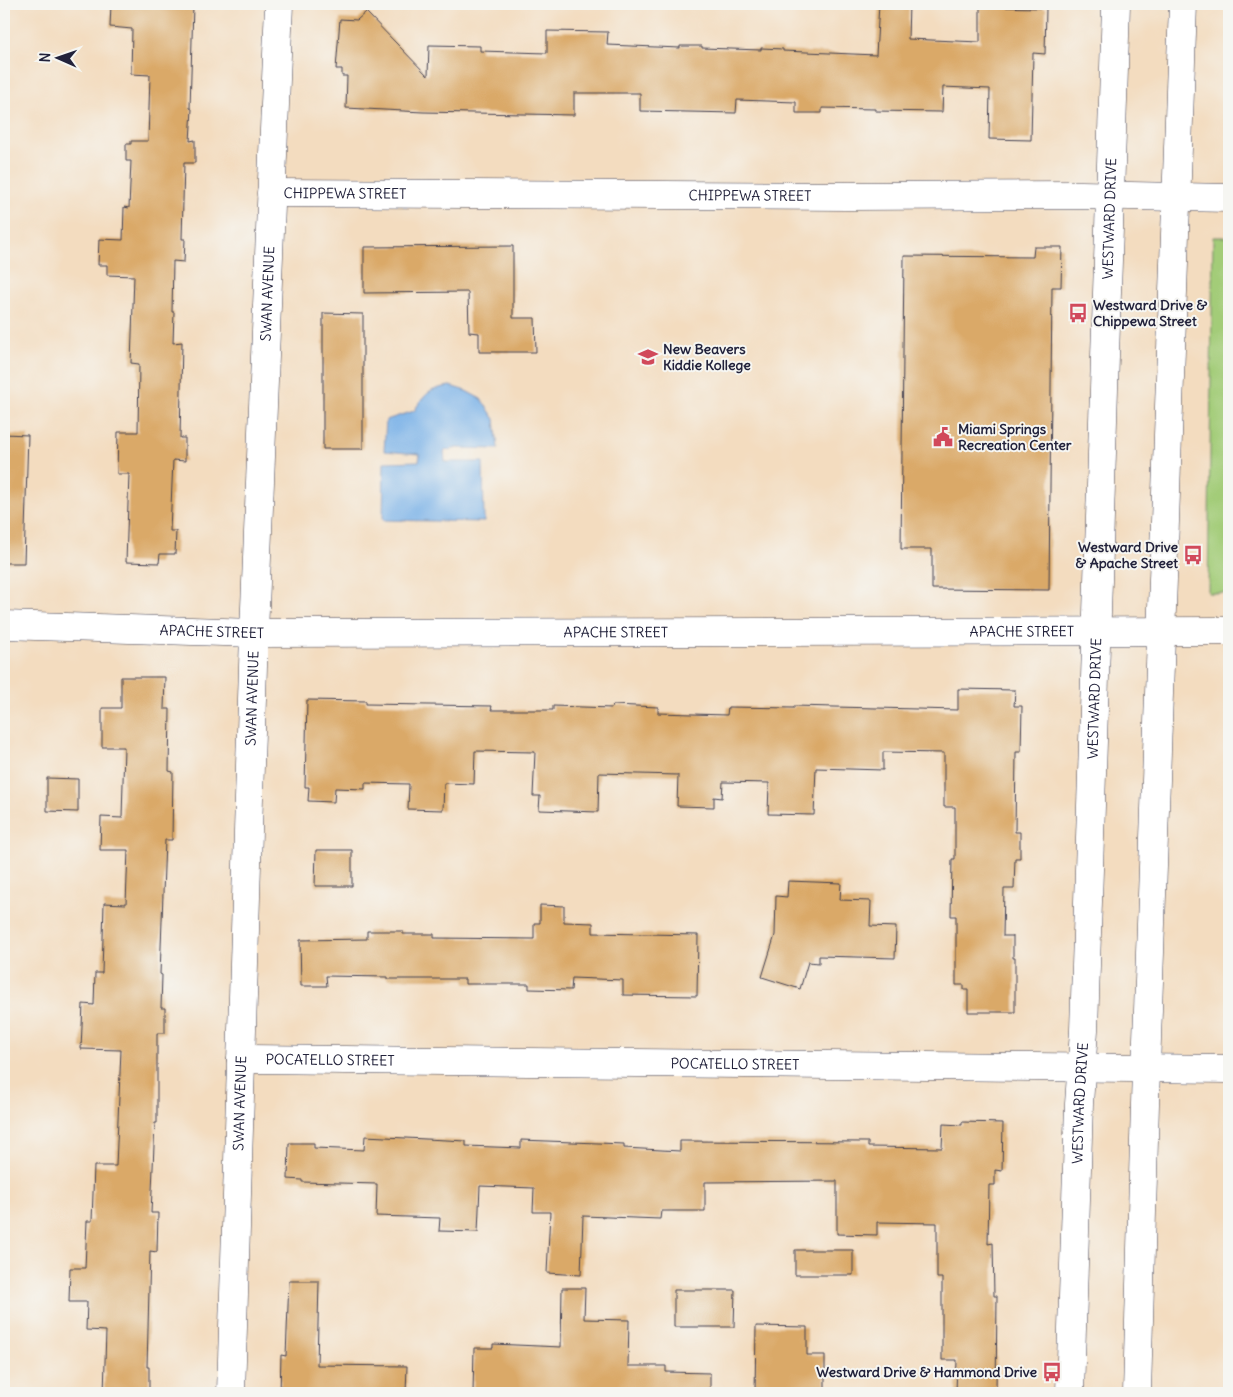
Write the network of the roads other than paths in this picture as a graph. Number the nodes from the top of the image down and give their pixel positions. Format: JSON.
{"nodes":[{"id":1,"x":279,"y":4,"type":"edge"},
{"id":2,"x":1116,"y":4,"type":"edge"},
{"id":3,"x":1183,"y":4,"type":"edge"},
{"id":4,"x":271,"y":193,"type":"junction"},
{"id":5,"x":1109,"y":196,"type":"junction"},
{"id":6,"x":1177,"y":197,"type":"junction"},
{"id":7,"x":1229,"y":198,"type":"edge"},
{"id":8,"x":4,"y":625,"type":"edge"},
{"id":9,"x":1097,"y":630,"type":"junction"},
{"id":10,"x":1161,"y":630,"type":"junction"},
{"id":11,"x":1229,"y":631,"type":"edge"},
{"id":12,"x":254,"y":633,"type":"junction"},
{"id":13,"x":240,"y":1059,"type":"junction"},
{"id":14,"x":1082,"y":1067,"type":"junction"},
{"id":15,"x":1146,"y":1068,"type":"junction"},
{"id":16,"x":1229,"y":1069,"type":"edge"},
{"id":17,"x":231,"y":1393,"type":"edge"},
{"id":18,"x":1070,"y":1393,"type":"edge"},
{"id":19,"x":1137,"y":1393,"type":"edge"}],
"edges":[{"from":1,"to":4,"type":"street","name":"SWAN AVENUE"},
{"from":2,"to":5,"type":"street","name":"WESTWARD DRIVE"},
{"from":3,"to":6,"type":"street"},
{"from":4,"to":5,"type":"street","name":"CHIPPEWA STREET"},
{"from":4,"to":12,"type":"street","name":"SWAN AVENUE"},
{"from":5,"to":6,"type":"street","name":"CHIPPEWA STREET"},
{"from":5,"to":9,"type":"street","name":"WESTWARD DRIVE"},
{"from":6,"to":7,"type":"street","name":"CHIPPEWA STREET"},
{"from":6,"to":10,"type":"street"},
{"from":8,"to":12,"type":"street","name":"APACHE STREET"},
{"from":9,"to":10,"type":"street","name":"APACHE STREET"},
{"from":9,"to":12,"type":"street","name":"APACHE STREET"},
{"from":9,"to":14,"type":"street","name":"WESTWARD DRIVE"},
{"from":10,"to":11,"type":"street","name":"APACHE STREET"},
{"from":10,"to":15,"type":"street"},
{"from":12,"to":13,"type":"street","name":"SWAN AVENUE"},
{"from":13,"to":14,"type":"street","name":"POCATELLO STREET"},
{"from":13,"to":17,"type":"street","name":"SWAN AVENUE"},
{"from":14,"to":15,"type":"street","name":"POCATELLO STREET"},
{"from":14,"to":18,"type":"street","name":"WESTWARD DRIVE"},
{"from":15,"to":16,"type":"street","name":"POCATELLO STREET"},
{"from":15,"to":19,"type":"street"}]}
